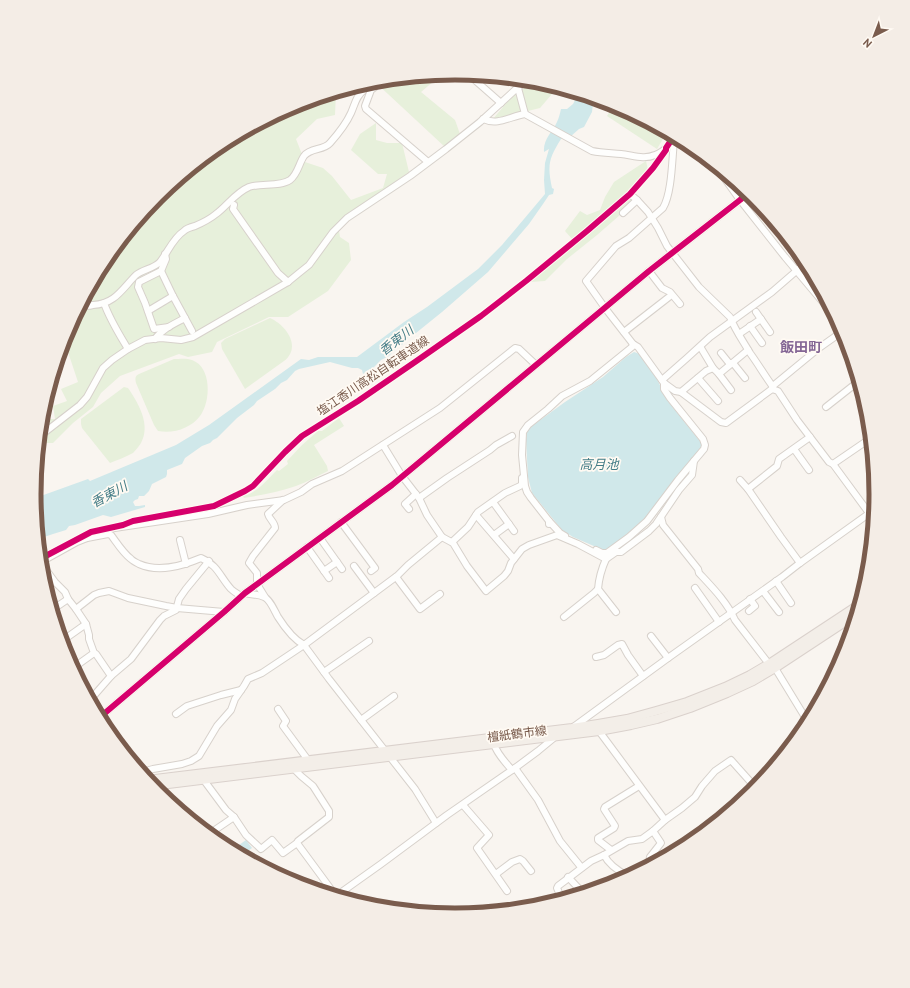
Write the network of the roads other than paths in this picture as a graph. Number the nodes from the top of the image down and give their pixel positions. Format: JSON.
{"nodes":[{"id":1,"x":476,"y":81,"type":"edge"},
{"id":2,"x":520,"y":86,"type":"edge"},
{"id":3,"x":374,"y":88,"type":"edge"},
{"id":4,"x":518,"y":88,"type":"junction"},
{"id":5,"x":364,"y":90,"type":"edge"},
{"id":6,"x":501,"y":103,"type":"junction"},
{"id":7,"x":525,"y":114,"type":"junction"},
{"id":8,"x":483,"y":119,"type":"junction"},
{"id":9,"x":673,"y":142,"type":"edge"},
{"id":10,"x":676,"y":144,"type":"edge"},
{"id":11,"x":428,"y":162,"type":"junction"},
{"id":12,"x":728,"y":183,"type":"edge"},
{"id":13,"x":630,"y":194,"type":"dead end"},
{"id":14,"x":743,"y":197,"type":"edge"},
{"id":15,"x":637,"y":200,"type":"junction"},
{"id":16,"x":740,"y":200,"type":"junction"},
{"id":17,"x":234,"y":205,"type":"dead end"},
{"id":18,"x":623,"y":213,"type":"dead end"},
{"id":19,"x":651,"y":218,"type":"junction"},
{"id":20,"x":673,"y":253,"type":"junction"},
{"id":21,"x":165,"y":254,"type":"junction"},
{"id":22,"x":800,"y":266,"type":"edge"},
{"id":23,"x":796,"y":270,"type":"junction"},
{"id":24,"x":161,"y":271,"type":"junction"},
{"id":25,"x":649,"y":271,"type":"junction"},
{"id":26,"x":288,"y":282,"type":"junction"},
{"id":27,"x":173,"y":296,"type":"junction"},
{"id":28,"x":669,"y":297,"type":"dead end"},
{"id":29,"x":820,"y":298,"type":"edge"},
{"id":30,"x":104,"y":303,"type":"junction"},
{"id":31,"x":680,"y":304,"type":"dead end"},
{"id":32,"x":87,"y":305,"type":"edge"},
{"id":33,"x":605,"y":308,"type":"junction"},
{"id":34,"x":148,"y":310,"type":"junction"},
{"id":35,"x":756,"y":312,"type":"dead end"},
{"id":36,"x":185,"y":318,"type":"junction"},
{"id":37,"x":761,"y":319,"type":"junction"},
{"id":38,"x":732,"y":321,"type":"junction"},
{"id":39,"x":169,"y":326,"type":"junction"},
{"id":40,"x":750,"y":326,"type":"junction"},
{"id":41,"x":192,"y":331,"type":"dead end"},
{"id":42,"x":624,"y":332,"type":"junction"},
{"id":43,"x":770,"y":332,"type":"dead end"},
{"id":44,"x":739,"y":334,"type":"junction"},
{"id":45,"x":837,"y":336,"type":"edge"},
{"id":46,"x":155,"y":339,"type":"junction"},
{"id":47,"x":762,"y":343,"type":"dead end"},
{"id":48,"x":633,"y":344,"type":"junction"},
{"id":49,"x":701,"y":348,"type":"dead end"},
{"id":50,"x":128,"y":349,"type":"junction"},
{"id":51,"x":748,"y":350,"type":"junction"},
{"id":52,"x":721,"y":353,"type":"dead end"},
{"id":53,"x":733,"y":363,"type":"junction"},
{"id":54,"x":536,"y":365,"type":"junction"},
{"id":55,"x":713,"y":368,"type":"junction"},
{"id":56,"x":719,"y":374,"type":"junction"},
{"id":57,"x":698,"y":378,"type":"junction"},
{"id":58,"x":745,"y":378,"type":"dead end"},
{"id":59,"x":663,"y":381,"type":"junction"},
{"id":60,"x":855,"y":385,"type":"edge"},
{"id":61,"x":773,"y":388,"type":"junction"},
{"id":62,"x":731,"y":390,"type":"dead end"},
{"id":63,"x":681,"y":392,"type":"junction"},
{"id":64,"x":718,"y":401,"type":"dead end"},
{"id":65,"x":826,"y":407,"type":"dead end"},
{"id":66,"x":46,"y":431,"type":"edge"},
{"id":67,"x":512,"y":436,"type":"dead end"},
{"id":68,"x":810,"y":437,"type":"junction"},
{"id":69,"x":865,"y":441,"type":"edge"},
{"id":70,"x":383,"y":445,"type":"junction"},
{"id":71,"x":794,"y":449,"type":"junction"},
{"id":72,"x":694,"y":461,"type":"junction"},
{"id":73,"x":834,"y":464,"type":"junction"},
{"id":74,"x":809,"y":470,"type":"dead end"},
{"id":75,"x":523,"y":473,"type":"junction"},
{"id":76,"x":402,"y":476,"type":"junction"},
{"id":77,"x":740,"y":480,"type":"dead end"},
{"id":78,"x":748,"y":489,"type":"junction"},
{"id":79,"x":417,"y":496,"type":"junction"},
{"id":80,"x":284,"y":500,"type":"junction"},
{"id":81,"x":493,"y":502,"type":"junction"},
{"id":82,"x":869,"y":507,"type":"edge"},
{"id":83,"x":409,"y":509,"type":"dead end"},
{"id":84,"x":868,"y":514,"type":"edge"},
{"id":85,"x":476,"y":515,"type":"junction"},
{"id":86,"x":661,"y":517,"type":"junction"},
{"id":87,"x":548,"y":521,"type":"junction"},
{"id":88,"x":342,"y":522,"type":"junction"},
{"id":89,"x":509,"y":524,"type":"junction"},
{"id":90,"x":514,"y":531,"type":"dead end"},
{"id":91,"x":494,"y":535,"type":"junction"},
{"id":92,"x":557,"y":535,"type":"junction"},
{"id":93,"x":442,"y":536,"type":"junction"},
{"id":94,"x":87,"y":538,"type":"junction"},
{"id":95,"x":320,"y":538,"type":"junction"},
{"id":96,"x":180,"y":540,"type":"dead end"},
{"id":97,"x":452,"y":542,"type":"junction"},
{"id":98,"x":578,"y":544,"type":"junction"},
{"id":99,"x":307,"y":547,"type":"junction"},
{"id":100,"x":47,"y":559,"type":"edge"},
{"id":101,"x":514,"y":559,"type":"junction"},
{"id":102,"x":606,"y":560,"type":"junction"},
{"id":103,"x":209,"y":561,"type":"junction"},
{"id":104,"x":337,"y":562,"type":"junction"},
{"id":105,"x":800,"y":563,"type":"junction"},
{"id":106,"x":186,"y":564,"type":"junction"},
{"id":107,"x":354,"y":566,"type":"dead end"},
{"id":108,"x":342,"y":569,"type":"dead end"},
{"id":109,"x":324,"y":571,"type":"junction"},
{"id":110,"x":371,"y":571,"type":"dead end"},
{"id":111,"x":49,"y":574,"type":"edge"},
{"id":112,"x":396,"y":577,"type":"junction"},
{"id":113,"x":329,"y":578,"type":"dead end"},
{"id":114,"x":776,"y":581,"type":"junction"},
{"id":115,"x":257,"y":584,"type":"junction"},
{"id":116,"x":695,"y":588,"type":"dead end"},
{"id":117,"x":598,"y":589,"type":"junction"},
{"id":118,"x":763,"y":591,"type":"junction"},
{"id":119,"x":374,"y":593,"type":"junction"},
{"id":120,"x":440,"y":594,"type":"dead end"},
{"id":121,"x":243,"y":595,"type":"junction"},
{"id":122,"x":264,"y":597,"type":"junction"},
{"id":123,"x":68,"y":599,"type":"junction"},
{"id":124,"x":750,"y":599,"type":"junction"},
{"id":125,"x":791,"y":603,"type":"dead end"},
{"id":126,"x":56,"y":606,"type":"edge"},
{"id":127,"x":177,"y":608,"type":"junction"},
{"id":128,"x":76,"y":609,"type":"junction"},
{"id":129,"x":852,"y":609,"type":"edge"},
{"id":130,"x":749,"y":611,"type":"dead end"},
{"id":131,"x":224,"y":612,"type":"junction"},
{"id":132,"x":616,"y":612,"type":"dead end"},
{"id":133,"x":779,"y":612,"type":"dead end"},
{"id":134,"x":732,"y":613,"type":"junction"},
{"id":135,"x":564,"y":617,"type":"dead end"},
{"id":136,"x":850,"y":618,"type":"edge"},
{"id":137,"x":719,"y":622,"type":"junction"},
{"id":138,"x":86,"y":624,"type":"junction"},
{"id":139,"x":651,"y":636,"type":"dead end"},
{"id":140,"x":67,"y":637,"type":"edge"},
{"id":141,"x":369,"y":641,"type":"dead end"},
{"id":142,"x":304,"y":645,"type":"junction"},
{"id":143,"x":94,"y":653,"type":"junction"},
{"id":144,"x":596,"y":657,"type":"dead end"},
{"id":145,"x":668,"y":658,"type":"junction"},
{"id":146,"x":78,"y":664,"type":"edge"},
{"id":147,"x":772,"y":666,"type":"junction"},
{"id":148,"x":324,"y":672,"type":"junction"},
{"id":149,"x":111,"y":676,"type":"junction"},
{"id":150,"x":643,"y":676,"type":"junction"},
{"id":151,"x":241,"y":690,"type":"junction"},
{"id":152,"x":94,"y":696,"type":"edge"},
{"id":153,"x":394,"y":696,"type":"dead end"},
{"id":154,"x":278,"y":709,"type":"dead end"},
{"id":155,"x":105,"y":714,"type":"edge"},
{"id":156,"x":176,"y":714,"type":"dead end"},
{"id":157,"x":804,"y":716,"type":"edge"},
{"id":158,"x":361,"y":720,"type":"junction"},
{"id":159,"x":572,"y":728,"type":"junction"},
{"id":160,"x":599,"y":731,"type":"junction"},
{"id":161,"x":554,"y":737,"type":"junction"},
{"id":162,"x":494,"y":744,"type":"junction"},
{"id":163,"x":387,"y":754,"type":"junction"},
{"id":164,"x":308,"y":760,"type":"junction"},
{"id":165,"x":294,"y":769,"type":"junction"},
{"id":166,"x":513,"y":769,"type":"junction"},
{"id":167,"x":147,"y":771,"type":"edge"},
{"id":168,"x":155,"y":779,"type":"edge"},
{"id":169,"x":203,"y":779,"type":"junction"},
{"id":170,"x":752,"y":783,"type":"edge"},
{"id":171,"x":160,"y":785,"type":"edge"},
{"id":172,"x":639,"y":786,"type":"junction"},
{"id":173,"x":463,"y":805,"type":"junction"},
{"id":174,"x":234,"y":817,"type":"junction"},
{"id":175,"x":665,"y":820,"type":"junction"},
{"id":176,"x":436,"y":823,"type":"junction"},
{"id":177,"x":214,"y":830,"type":"edge"},
{"id":178,"x":653,"y":831,"type":"junction"},
{"id":179,"x":297,"y":843,"type":"junction"},
{"id":180,"x":611,"y":850,"type":"junction"},
{"id":181,"x":604,"y":855,"type":"junction"},
{"id":182,"x":650,"y":859,"type":"edge"},
{"id":183,"x":581,"y":868,"type":"junction"},
{"id":184,"x":530,"y":871,"type":"dead end"},
{"id":185,"x":621,"y":872,"type":"edge"},
{"id":186,"x":496,"y":874,"type":"junction"},
{"id":187,"x":568,"y":877,"type":"junction"},
{"id":188,"x":331,"y":889,"type":"edge"},
{"id":189,"x":579,"y":889,"type":"edge"},
{"id":190,"x":507,"y":891,"type":"dead end"},
{"id":191,"x":342,"y":892,"type":"edge"},
{"id":192,"x":560,"y":895,"type":"edge"}],
"edges":[{"from":1,"to":6,"type":"street"},
{"from":2,"to":4,"type":"street"},
{"from":3,"to":11,"type":"street"},
{"from":4,"to":6,"type":"street"},
{"from":4,"to":7,"type":"street"},
{"from":5,"to":21,"type":"street"},
{"from":6,"to":8,"type":"street"},
{"from":7,"to":8,"type":"street"},
{"from":7,"to":9,"type":"street"},
{"from":8,"to":11,"type":"street"},
{"from":10,"to":19,"type":"street"},
{"from":11,"to":26,"type":"street"},
{"from":12,"to":16,"type":"street"},
{"from":13,"to":15,"type":"street"},
{"from":14,"to":16,"type":"street"},
{"from":15,"to":18,"type":"street"},
{"from":15,"to":19,"type":"street"},
{"from":16,"to":20,"type":"street"},
{"from":16,"to":23,"type":"street"},
{"from":17,"to":26,"type":"street"},
{"from":19,"to":20,"type":"street"},
{"from":19,"to":33,"type":"street"},
{"from":20,"to":25,"type":"street"},
{"from":20,"to":38,"type":"street"},
{"from":21,"to":24,"type":"street"},
{"from":21,"to":30,"type":"street"},
{"from":22,"to":23,"type":"street"},
{"from":23,"to":29,"type":"street"},
{"from":23,"to":38,"type":"street"},
{"from":24,"to":27,"type":"street"},
{"from":24,"to":34,"type":"street"},
{"from":25,"to":31,"type":"street"},
{"from":25,"to":33,"type":"street"},
{"from":26,"to":46,"type":"street"},
{"from":27,"to":34,"type":"street"},
{"from":27,"to":36,"type":"street"},
{"from":28,"to":42,"type":"street"},
{"from":30,"to":32,"type":"street"},
{"from":30,"to":50,"type":"street"},
{"from":33,"to":42,"type":"street"},
{"from":33,"to":54,"type":"street"},
{"from":34,"to":39,"type":"street"},
{"from":35,"to":37,"type":"street"},
{"from":36,"to":39,"type":"street"},
{"from":36,"to":41,"type":"street"},
{"from":37,"to":40,"type":"street"},
{"from":37,"to":43,"type":"street"},
{"from":38,"to":44,"type":"street"},
{"from":38,"to":59,"type":"street"},
{"from":39,"to":46,"type":"street"},
{"from":40,"to":44,"type":"street"},
{"from":40,"to":47,"type":"street"},
{"from":42,"to":48,"type":"street"},
{"from":44,"to":51,"type":"street"},
{"from":45,"to":61,"type":"street"},
{"from":46,"to":50,"type":"street"},
{"from":48,"to":59,"type":"street"},
{"from":48,"to":75,"type":"street"},
{"from":49,"to":55,"type":"street"},
{"from":50,"to":66,"type":"street"},
{"from":51,"to":53,"type":"street"},
{"from":51,"to":61,"type":"street"},
{"from":52,"to":53,"type":"street"},
{"from":53,"to":56,"type":"street"},
{"from":53,"to":58,"type":"street"},
{"from":54,"to":70,"type":"street"},
{"from":54,"to":76,"type":"street"},
{"from":55,"to":56,"type":"street"},
{"from":55,"to":57,"type":"street"},
{"from":56,"to":62,"type":"street"},
{"from":57,"to":63,"type":"street"},
{"from":57,"to":64,"type":"street"},
{"from":59,"to":63,"type":"street"},
{"from":59,"to":72,"type":"street"},
{"from":60,"to":65,"type":"street"},
{"from":61,"to":63,"type":"street"},
{"from":61,"to":68,"type":"street"},
{"from":67,"to":79,"type":"street"},
{"from":68,"to":71,"type":"street"},
{"from":68,"to":73,"type":"street"},
{"from":69,"to":73,"type":"street"},
{"from":70,"to":76,"type":"street"},
{"from":70,"to":80,"type":"street"},
{"from":71,"to":74,"type":"street"},
{"from":71,"to":78,"type":"street"},
{"from":72,"to":86,"type":"street"},
{"from":72,"to":98,"type":"street"},
{"from":73,"to":82,"type":"street"},
{"from":75,"to":81,"type":"street"},
{"from":75,"to":87,"type":"street"},
{"from":76,"to":79,"type":"street"},
{"from":76,"to":88,"type":"street"},
{"from":77,"to":78,"type":"street"},
{"from":78,"to":105,"type":"street"},
{"from":79,"to":83,"type":"street"},
{"from":79,"to":93,"type":"street"},
{"from":80,"to":94,"type":"street"},
{"from":80,"to":115,"type":"street"},
{"from":81,"to":85,"type":"street"},
{"from":81,"to":89,"type":"street"},
{"from":84,"to":105,"type":"street"},
{"from":85,"to":91,"type":"street"},
{"from":85,"to":97,"type":"street"},
{"from":86,"to":102,"type":"street"},
{"from":86,"to":134,"type":"street"},
{"from":87,"to":92,"type":"street"},
{"from":87,"to":98,"type":"street"},
{"from":88,"to":95,"type":"street"},
{"from":88,"to":110,"type":"street"},
{"from":89,"to":90,"type":"street"},
{"from":89,"to":91,"type":"street"},
{"from":91,"to":101,"type":"street"},
{"from":92,"to":98,"type":"street"},
{"from":92,"to":101,"type":"street"},
{"from":93,"to":97,"type":"street"},
{"from":93,"to":112,"type":"street"},
{"from":94,"to":100,"type":"street"},
{"from":94,"to":106,"type":"street"},
{"from":95,"to":99,"type":"street"},
{"from":95,"to":104,"type":"street"},
{"from":96,"to":106,"type":"street"},
{"from":97,"to":101,"type":"street"},
{"from":98,"to":102,"type":"street"},
{"from":99,"to":109,"type":"street"},
{"from":99,"to":115,"type":"street"},
{"from":102,"to":117,"type":"street"},
{"from":103,"to":106,"type":"street"},
{"from":103,"to":121,"type":"street"},
{"from":103,"to":127,"type":"street"},
{"from":104,"to":108,"type":"street"},
{"from":104,"to":109,"type":"street"},
{"from":105,"to":114,"type":"street"},
{"from":107,"to":119,"type":"street"},
{"from":109,"to":113,"type":"street"},
{"from":111,"to":123,"type":"street"},
{"from":112,"to":119,"type":"street"},
{"from":112,"to":120,"type":"street"},
{"from":114,"to":118,"type":"street"},
{"from":114,"to":125,"type":"street"},
{"from":115,"to":121,"type":"street"},
{"from":115,"to":122,"type":"street"},
{"from":116,"to":137,"type":"street"},
{"from":117,"to":132,"type":"street"},
{"from":117,"to":135,"type":"street"},
{"from":118,"to":124,"type":"street"},
{"from":118,"to":133,"type":"street"},
{"from":119,"to":142,"type":"street"},
{"from":121,"to":122,"type":"street"},
{"from":121,"to":131,"type":"street"},
{"from":122,"to":142,"type":"street"},
{"from":123,"to":126,"type":"street"},
{"from":123,"to":128,"type":"street"},
{"from":124,"to":130,"type":"street"},
{"from":124,"to":134,"type":"street"},
{"from":127,"to":128,"type":"street"},
{"from":127,"to":131,"type":"street"},
{"from":127,"to":149,"type":"street"},
{"from":128,"to":138,"type":"street"},
{"from":129,"to":147,"type":"main road","name":"檀紙鶴市線"},
{"from":131,"to":155,"type":"street"},
{"from":134,"to":137,"type":"street"},
{"from":134,"to":147,"type":"street"},
{"from":136,"to":147,"type":"main road","name":"檀紙鶴市線"},
{"from":137,"to":145,"type":"street"},
{"from":138,"to":140,"type":"street"},
{"from":138,"to":143,"type":"street"},
{"from":139,"to":145,"type":"street"},
{"from":141,"to":148,"type":"street"},
{"from":142,"to":148,"type":"street"},
{"from":142,"to":151,"type":"street"},
{"from":143,"to":146,"type":"street"},
{"from":143,"to":149,"type":"street"},
{"from":144,"to":150,"type":"street"},
{"from":145,"to":150,"type":"street"},
{"from":147,"to":157,"type":"street"},
{"from":147,"to":159,"type":"main road","name":"檀紙鶴市線"},
{"from":147,"to":160,"type":"main road","name":"檀紙鶴市線"},
{"from":148,"to":158,"type":"street"},
{"from":149,"to":152,"type":"street"},
{"from":150,"to":159,"type":"street"},
{"from":151,"to":156,"type":"street"},
{"from":151,"to":167,"type":"street"},
{"from":153,"to":158,"type":"street"},
{"from":154,"to":164,"type":"street"},
{"from":158,"to":163,"type":"street"},
{"from":159,"to":161,"type":"street"},
{"from":159,"to":163,"type":"main road","name":"檀紙鶴市線"},
{"from":160,"to":161,"type":"main road","name":"檀紙鶴市線"},
{"from":160,"to":172,"type":"street"},
{"from":161,"to":162,"type":"main road","name":"檀紙鶴市線"},
{"from":161,"to":166,"type":"street"},
{"from":162,"to":163,"type":"main road","name":"檀紙鶴市線"},
{"from":162,"to":166,"type":"street"},
{"from":163,"to":164,"type":"main road","name":"檀紙鶴市線"},
{"from":163,"to":165,"type":"main road","name":"檀紙鶴市線"},
{"from":163,"to":176,"type":"street"},
{"from":164,"to":168,"type":"main road","name":"檀紙鶴市線"},
{"from":165,"to":169,"type":"main road","name":"檀紙鶴市線"},
{"from":165,"to":179,"type":"street"},
{"from":166,"to":173,"type":"street"},
{"from":166,"to":183,"type":"street"},
{"from":169,"to":171,"type":"main road","name":"檀紙鶴市線"},
{"from":169,"to":174,"type":"street"},
{"from":170,"to":175,"type":"street"},
{"from":172,"to":175,"type":"street"},
{"from":172,"to":180,"type":"street"},
{"from":173,"to":176,"type":"street"},
{"from":173,"to":186,"type":"street"},
{"from":174,"to":177,"type":"street"},
{"from":174,"to":179,"type":"street"},
{"from":175,"to":178,"type":"street"},
{"from":176,"to":191,"type":"street"},
{"from":178,"to":180,"type":"street"},
{"from":178,"to":182,"type":"street"},
{"from":179,"to":188,"type":"street"},
{"from":180,"to":181,"type":"street"},
{"from":181,"to":183,"type":"street"},
{"from":181,"to":185,"type":"street"},
{"from":183,"to":187,"type":"street"},
{"from":184,"to":186,"type":"street"},
{"from":186,"to":190,"type":"street"},
{"from":187,"to":189,"type":"street"},
{"from":187,"to":192,"type":"street"}]}
